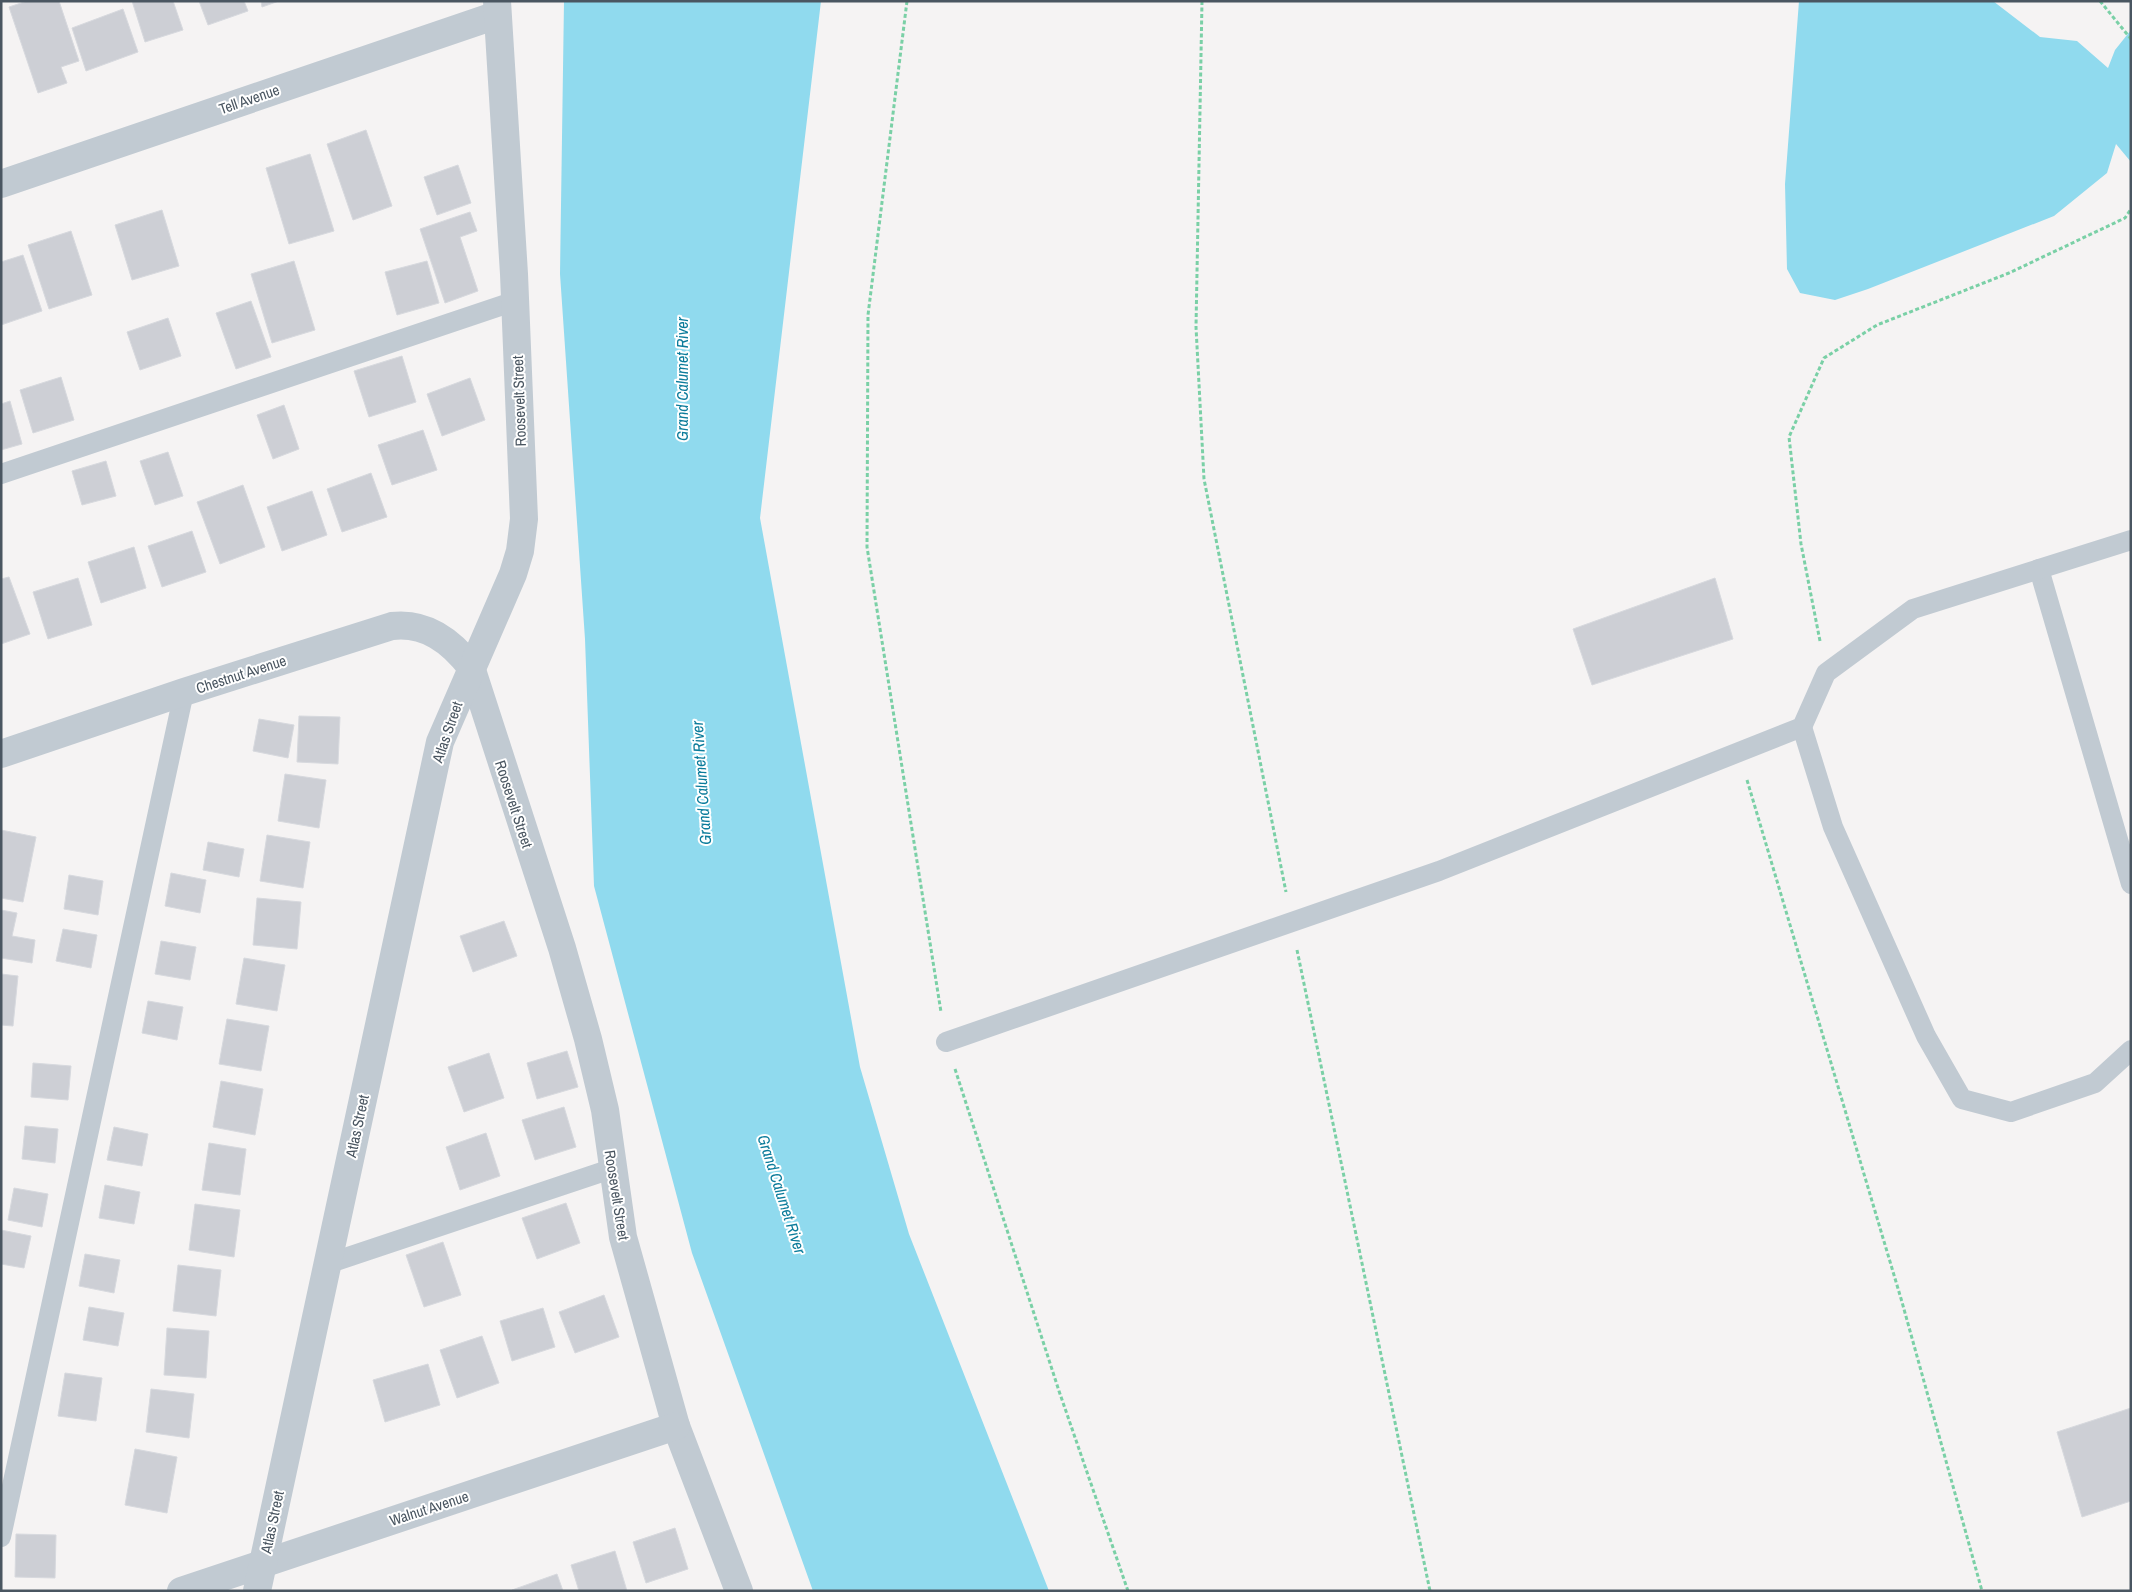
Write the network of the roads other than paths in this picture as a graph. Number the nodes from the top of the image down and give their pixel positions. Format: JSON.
{"nodes":[{"id":1,"x":497,"y":8,"type":"edge"},
{"id":2,"x":1,"y":184,"type":"edge"},
{"id":3,"x":515,"y":301,"type":"junction"},
{"id":4,"x":1,"y":474,"type":"edge"},
{"id":5,"x":2131,"y":540,"type":"edge"},
{"id":6,"x":2039,"y":569,"type":"junction"},
{"id":7,"x":471,"y":667,"type":"junction"},
{"id":8,"x":184,"y":692,"type":"junction"},
{"id":9,"x":1802,"y":727,"type":"junction"},
{"id":10,"x":1,"y":754,"type":"edge"},
{"id":11,"x":2131,"y":884,"type":"edge"},
{"id":12,"x":946,"y":1042,"type":"road end"},
{"id":13,"x":2131,"y":1050,"type":"edge"},
{"id":14,"x":614,"y":1168,"type":"junction"},
{"id":15,"x":327,"y":1264,"type":"junction"},
{"id":16,"x":676,"y":1426,"type":"junction"},
{"id":17,"x":1,"y":1537,"type":"edge"},
{"id":18,"x":263,"y":1563,"type":"junction"},
{"id":19,"x":181,"y":1591,"type":"edge"},
{"id":20,"x":257,"y":1591,"type":"edge"},
{"id":21,"x":739,"y":1591,"type":"edge"}],
"edges":[{"from":1,"to":2,"type":"street","name":"Tell Avenue"},
{"from":1,"to":3,"type":"street","name":"Roosevelt Street"},
{"from":3,"to":4,"type":"lane"},
{"from":3,"to":7,"type":"street","name":"Roosevelt Street"},
{"from":5,"to":6,"type":"lane"},
{"from":6,"to":9,"type":"lane"},
{"from":6,"to":11,"type":"lane"},
{"from":7,"to":8,"type":"street","name":"Chestnut Avenue"},
{"from":7,"to":14,"type":"street","name":"Roosevelt Street"},
{"from":7,"to":15,"type":"street","name":"Atlas Street"},
{"from":8,"to":10,"type":"street","name":"Chestnut Avenue"},
{"from":8,"to":17,"type":"lane"},
{"from":9,"to":12,"type":"lane"},
{"from":9,"to":13,"type":"lane"},
{"from":14,"to":15,"type":"lane"},
{"from":14,"to":16,"type":"street","name":"Roosevelt Street"},
{"from":15,"to":18,"type":"street","name":"Atlas Street"},
{"from":16,"to":18,"type":"street","name":"Walnut Avenue"},
{"from":16,"to":21,"type":"street","name":"Roosevelt Street"},
{"from":18,"to":19,"type":"street","name":"Walnut Avenue"},
{"from":18,"to":20,"type":"street","name":"Atlas Street"}]}
